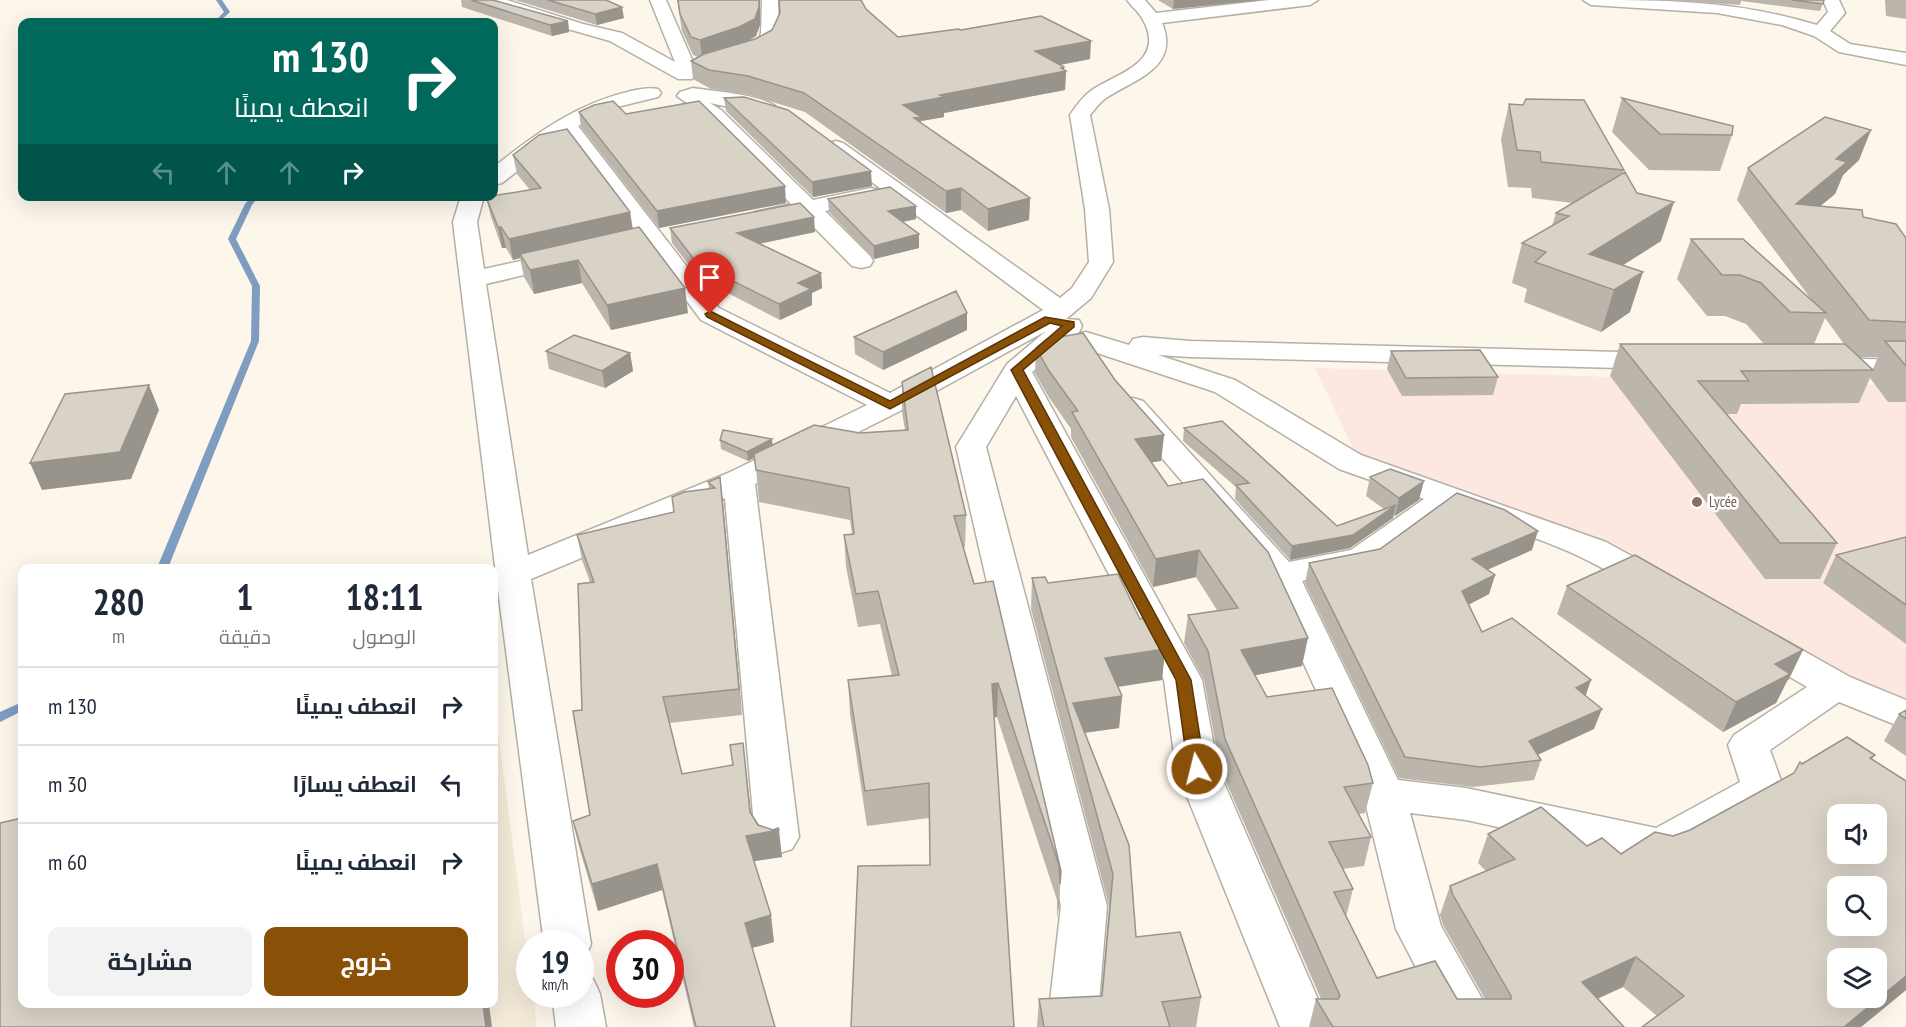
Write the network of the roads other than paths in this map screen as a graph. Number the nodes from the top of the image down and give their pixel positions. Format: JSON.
{"nodes":[{"id":1,"x":499,"y":0,"type":"edge"},
{"id":2,"x":658,"y":0,"type":"edge"},
{"id":3,"x":770,"y":0,"type":"edge"},
{"id":4,"x":1310,"y":0,"type":"edge"},
{"id":5,"x":1591,"y":0,"type":"edge"},
{"id":6,"x":1831,"y":0,"type":"edge"},
{"id":7,"x":1144,"y":9,"type":"edge"},
{"id":8,"x":1820,"y":32,"type":"junction"},
{"id":9,"x":1906,"y":59,"type":"edge"},
{"id":10,"x":686,"y":84,"type":"junction"},
{"id":11,"x":787,"y":115,"type":"edge"},
{"id":12,"x":566,"y":124,"type":"junction"},
{"id":13,"x":815,"y":131,"type":"edge"},
{"id":14,"x":498,"y":175,"type":"edge"},
{"id":15,"x":895,"y":190,"type":"junction"},
{"id":16,"x":471,"y":201,"type":"edge"},
{"id":17,"x":808,"y":209,"type":"junction"},
{"id":18,"x":742,"y":221,"type":"edge"},
{"id":19,"x":585,"y":254,"type":"edge"},
{"id":20,"x":861,"y":261,"type":"dead end"},
{"id":21,"x":474,"y":279,"type":"junction"},
{"id":22,"x":1066,"y":323,"type":"junction"},
{"id":23,"x":1679,"y":362,"type":"edge"},
{"id":24,"x":1799,"y":365,"type":"edge"},
{"id":25,"x":1906,"y":368,"type":"edge"},
{"id":26,"x":1017,"y":370,"type":"junction"},
{"id":27,"x":890,"y":405,"type":"junction"},
{"id":28,"x":740,"y":480,"type":"junction"},
{"id":29,"x":1448,"y":497,"type":"junction"},
{"id":30,"x":513,"y":574,"type":"junction"},
{"id":31,"x":1281,"y":574,"type":"junction"},
{"id":32,"x":1685,"y":601,"type":"edge"},
{"id":33,"x":1735,"y":629,"type":"edge"},
{"id":34,"x":1836,"y":686,"type":"junction"},
{"id":35,"x":1906,"y":716,"type":"edge"},
{"id":36,"x":1384,"y":794,"type":"junction"},
{"id":37,"x":777,"y":837,"type":"edge"},
{"id":38,"x":566,"y":930,"type":"edge"},
{"id":39,"x":578,"y":1008,"type":"edge"},
{"id":40,"x":581,"y":1027,"type":"edge"},
{"id":41,"x":1072,"y":1027,"type":"edge"},
{"id":42,"x":1305,"y":1027,"type":"edge"},
{"id":43,"x":1473,"y":1027,"type":"edge"}],
"edges":[{"from":1,"to":10,"type":"street"},
{"from":2,"to":10,"type":"street"},
{"from":3,"to":10,"type":"street"},
{"from":4,"to":7,"type":"street"},
{"from":5,"to":8,"type":"street"},
{"from":6,"to":8,"type":"street"},
{"from":7,"to":22,"type":"street"},
{"from":8,"to":9,"type":"street"},
{"from":10,"to":11,"type":"street"},
{"from":10,"to":12,"type":"street"},
{"from":10,"to":17,"type":"street"},
{"from":12,"to":14,"type":"street"},
{"from":12,"to":27,"type":"street"},
{"from":13,"to":15,"type":"street"},
{"from":15,"to":17,"type":"street"},
{"from":15,"to":22,"type":"street"},
{"from":16,"to":21,"type":"street"},
{"from":17,"to":18,"type":"street"},
{"from":17,"to":20,"type":"street"},
{"from":19,"to":21,"type":"street"},
{"from":21,"to":30,"type":"street"},
{"from":22,"to":23,"type":"street"},
{"from":22,"to":26,"type":"street"},
{"from":22,"to":27,"type":"street"},
{"from":22,"to":29,"type":"street"},
{"from":22,"to":31,"type":"street"},
{"from":24,"to":25,"type":"street"},
{"from":26,"to":41,"type":"street"},
{"from":26,"to":42,"type":"street"},
{"from":27,"to":28,"type":"street"},
{"from":28,"to":30,"type":"street"},
{"from":28,"to":37,"type":"street"},
{"from":29,"to":31,"type":"street"},
{"from":29,"to":32,"type":"street"},
{"from":30,"to":38,"type":"street"},
{"from":31,"to":36,"type":"street"},
{"from":33,"to":34,"type":"street"},
{"from":34,"to":35,"type":"street"},
{"from":34,"to":36,"type":"street"},
{"from":36,"to":43,"type":"street"},
{"from":39,"to":40,"type":"street"}]}
